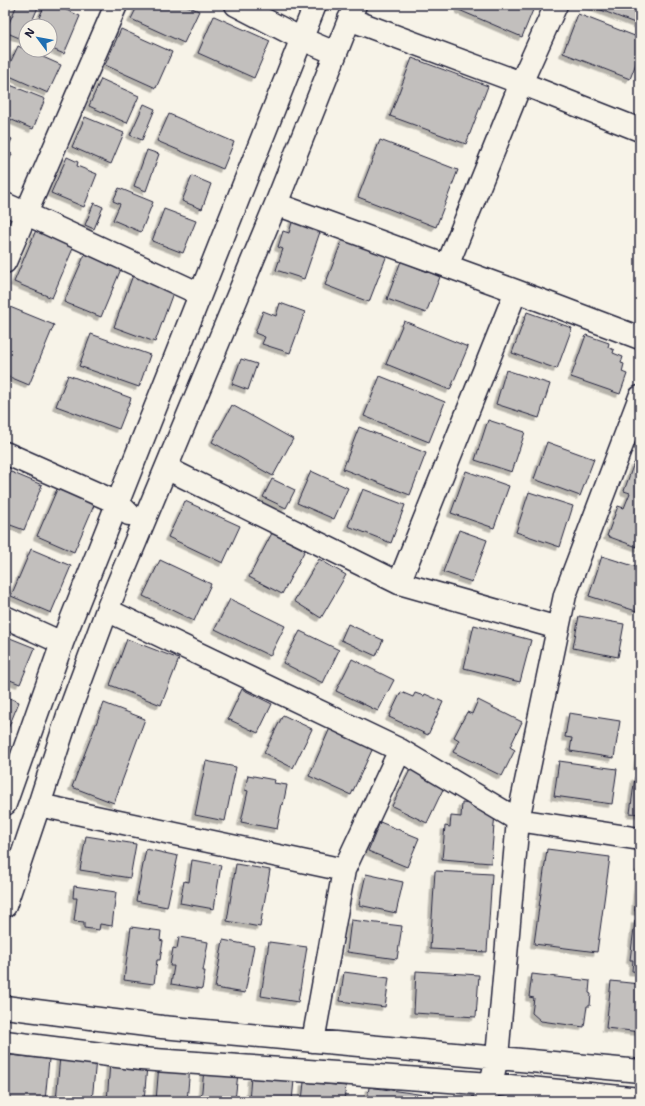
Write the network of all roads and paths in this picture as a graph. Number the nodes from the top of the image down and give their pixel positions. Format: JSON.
{"nodes":[{"id":1,"x":116,"y":5,"type":"edge"},
{"id":2,"x":236,"y":5,"type":"edge"},
{"id":3,"x":315,"y":5,"type":"edge"},
{"id":4,"x":556,"y":5,"type":"edge"},
{"id":5,"x":352,"y":12,"type":"edge"},
{"id":6,"x":302,"y":39,"type":"junction"},
{"id":7,"x":335,"y":52,"type":"junction"},
{"id":8,"x":521,"y":83,"type":"junction"},
{"id":9,"x":640,"y":130,"type":"edge"},
{"id":10,"x":5,"y":204,"type":"edge"},
{"id":11,"x":276,"y":204,"type":"junction"},
{"id":12,"x":26,"y":214,"type":"junction"},
{"id":13,"x":5,"y":262,"type":"edge"},
{"id":14,"x":447,"y":266,"type":"junction"},
{"id":15,"x":516,"y":291,"type":"junction"},
{"id":16,"x":200,"y":294,"type":"junction"},
{"id":17,"x":640,"y":338,"type":"edge"},
{"id":18,"x":640,"y":397,"type":"edge"},
{"id":19,"x":5,"y":453,"type":"edge"},
{"id":20,"x":166,"y":468,"type":"junction"},
{"id":21,"x":118,"y":503,"type":"junction"},
{"id":22,"x":142,"y":527,"type":"junction"},
{"id":23,"x":399,"y":583,"type":"junction"},
{"id":24,"x":107,"y":610,"type":"junction"},
{"id":25,"x":5,"y":617,"type":"edge"},
{"id":26,"x":558,"y":628,"type":"junction"},
{"id":27,"x":62,"y":643,"type":"junction"},
{"id":28,"x":400,"y":750,"type":"junction"},
{"id":29,"x":10,"y":772,"type":"edge"},
{"id":30,"x":5,"y":804,"type":"edge"},
{"id":31,"x":40,"y":805,"type":"junction"},
{"id":32,"x":518,"y":820,"type":"junction"},
{"id":33,"x":640,"y":839,"type":"edge"},
{"id":34,"x":344,"y":870,"type":"junction"},
{"id":35,"x":5,"y":906,"type":"edge"},
{"id":36,"x":5,"y":1007,"type":"edge"},
{"id":37,"x":313,"y":1040,"type":"junction"},
{"id":38,"x":5,"y":1042,"type":"edge"},
{"id":39,"x":496,"y":1057,"type":"junction"},
{"id":40,"x":640,"y":1071,"type":"edge"},
{"id":41,"x":487,"y":1092,"type":"edge"},
{"id":42,"x":640,"y":1099,"type":"edge"}],
"edges":[{"from":1,"to":12,"type":"street"},
{"from":2,"to":6,"type":"street"},
{"from":3,"to":6,"type":"street"},
{"from":4,"to":8,"type":"street"},
{"from":5,"to":7,"type":"street"},
{"from":5,"to":8,"type":"street"},
{"from":6,"to":7,"type":"street"},
{"from":6,"to":16,"type":"street"},
{"from":7,"to":11,"type":"street"},
{"from":8,"to":9,"type":"street"},
{"from":8,"to":14,"type":"street"},
{"from":10,"to":12,"type":"street"},
{"from":11,"to":14,"type":"street"},
{"from":11,"to":20,"type":"street"},
{"from":12,"to":13,"type":"street"},
{"from":12,"to":16,"type":"street"},
{"from":14,"to":15,"type":"street"},
{"from":15,"to":17,"type":"street"},
{"from":15,"to":23,"type":"street"},
{"from":16,"to":21,"type":"street"},
{"from":18,"to":26,"type":"street"},
{"from":19,"to":21,"type":"street"},
{"from":20,"to":22,"type":"street"},
{"from":20,"to":23,"type":"street"},
{"from":21,"to":22,"type":"street"},
{"from":21,"to":27,"type":"street"},
{"from":22,"to":24,"type":"street"},
{"from":23,"to":26,"type":"street"},
{"from":24,"to":28,"type":"street"},
{"from":24,"to":31,"type":"street"},
{"from":25,"to":27,"type":"street"},
{"from":26,"to":32,"type":"street"},
{"from":27,"to":29,"type":"street"},
{"from":28,"to":32,"type":"street"},
{"from":28,"to":34,"type":"street"},
{"from":29,"to":30,"type":"street"},
{"from":31,"to":34,"type":"street"},
{"from":31,"to":35,"type":"street"},
{"from":32,"to":33,"type":"street"},
{"from":32,"to":39,"type":"street"},
{"from":34,"to":37,"type":"street"},
{"from":36,"to":37,"type":"street"},
{"from":37,"to":39,"type":"street"},
{"from":38,"to":41,"type":"street"},
{"from":39,"to":40,"type":"street"},
{"from":39,"to":41,"type":"street"},
{"from":41,"to":42,"type":"street"}]}
